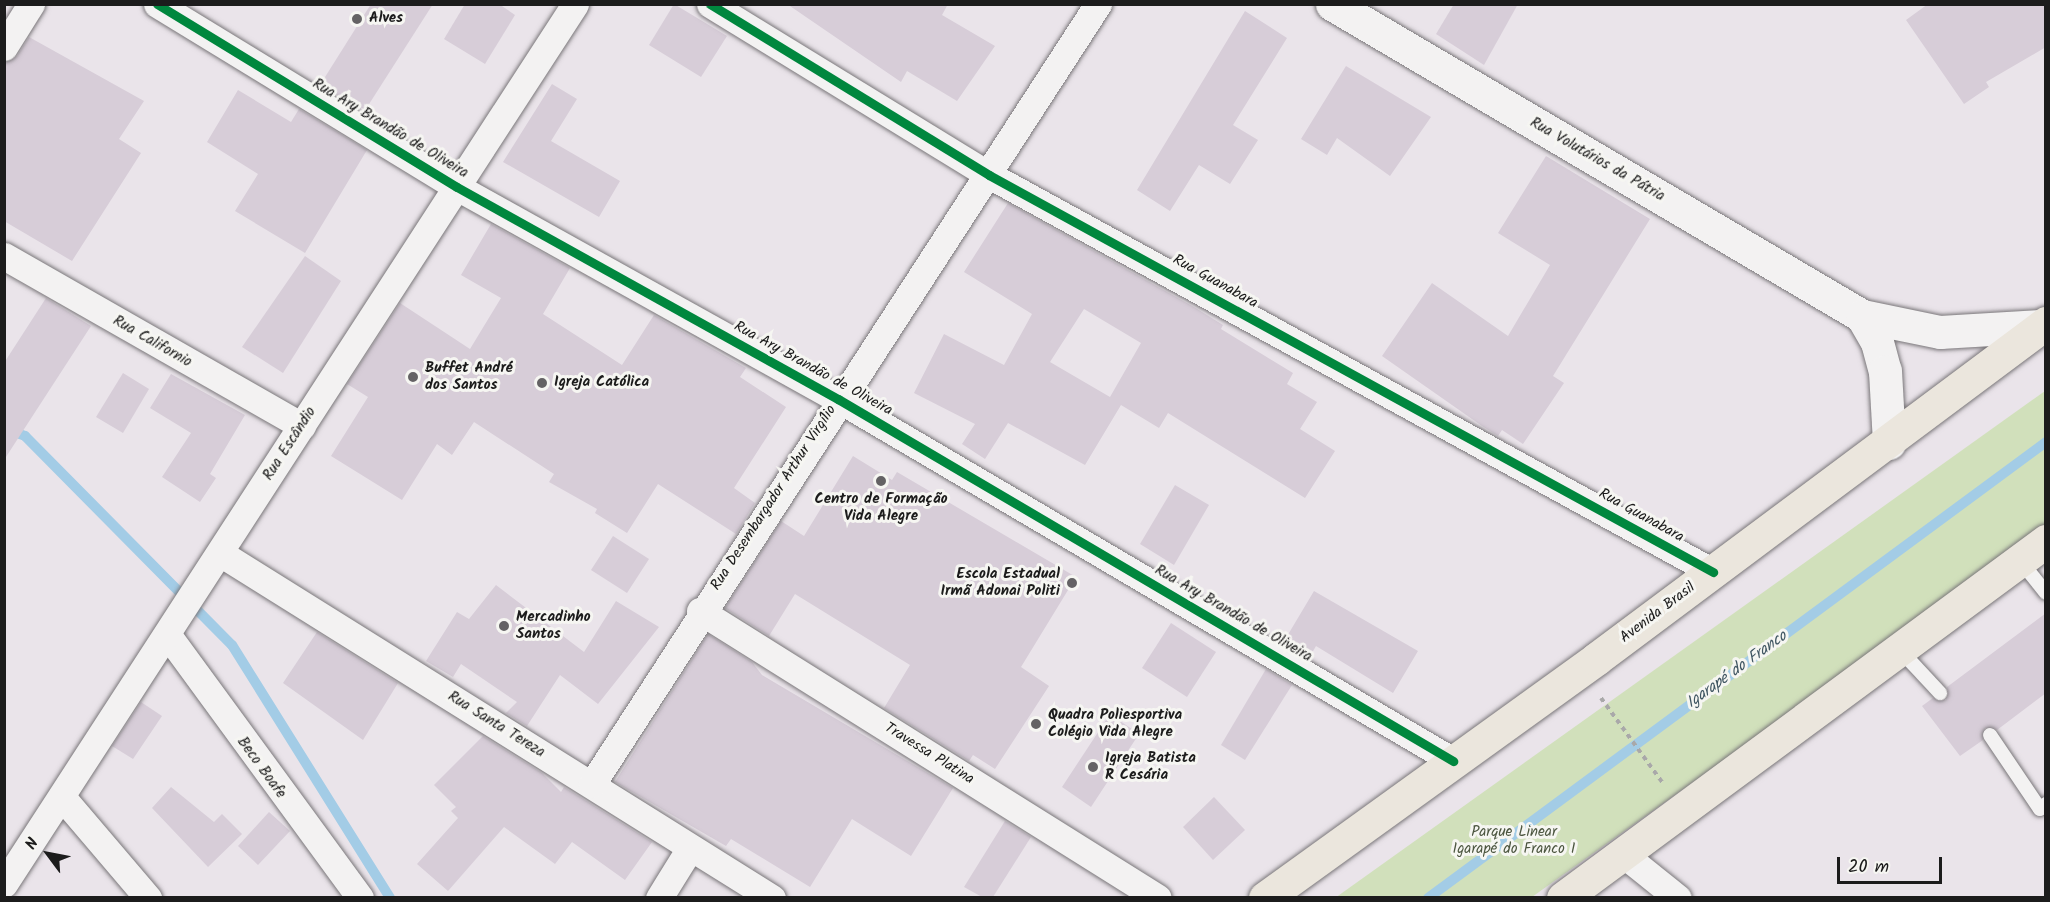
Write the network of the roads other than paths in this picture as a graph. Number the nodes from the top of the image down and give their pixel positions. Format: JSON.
{"nodes":[{"id":1,"x":31,"y":4,"type":"edge"},
{"id":2,"x":157,"y":4,"type":"edge"},
{"id":3,"x":575,"y":4,"type":"edge"},
{"id":4,"x":710,"y":4,"type":"edge"},
{"id":5,"x":1098,"y":4,"type":"edge"},
{"id":6,"x":1332,"y":4,"type":"edge"},
{"id":7,"x":4,"y":47,"type":"edge"},
{"id":8,"x":989,"y":175,"type":"junction"},
{"id":9,"x":457,"y":187,"type":"junction"},
{"id":10,"x":4,"y":256,"type":"edge"},
{"id":11,"x":1862,"y":316,"type":"junction"},
{"id":12,"x":2043,"y":325,"type":"edge"},
{"id":13,"x":838,"y":399,"type":"junction"},
{"id":14,"x":302,"y":426,"type":"junction"},
{"id":15,"x":1888,"y":443,"type":"junction"},
{"id":16,"x":2046,"y":541,"type":"edge"},
{"id":17,"x":220,"y":554,"type":"junction"},
{"id":18,"x":2019,"y":559,"type":"junction"},
{"id":19,"x":1713,"y":572,"type":"junction"},
{"id":20,"x":2046,"y":592,"type":"edge"},
{"id":21,"x":700,"y":611,"type":"junction"},
{"id":22,"x":167,"y":634,"type":"junction"},
{"id":23,"x":1900,"y":650,"type":"junction"},
{"id":24,"x":1940,"y":693,"type":"dead end"},
{"id":25,"x":1990,"y":735,"type":"dead end"},
{"id":26,"x":1453,"y":760,"type":"junction"},
{"id":27,"x":592,"y":784,"type":"junction"},
{"id":28,"x":62,"y":797,"type":"junction"},
{"id":29,"x":2046,"y":804,"type":"edge"},
{"id":30,"x":690,"y":848,"type":"junction"},
{"id":31,"x":1623,"y":854,"type":"junction"},
{"id":32,"x":4,"y":884,"type":"edge"},
{"id":33,"x":1671,"y":896,"type":"edge"},
{"id":34,"x":148,"y":897,"type":"edge"},
{"id":35,"x":360,"y":897,"type":"edge"},
{"id":36,"x":659,"y":897,"type":"edge"},
{"id":37,"x":772,"y":897,"type":"edge"},
{"id":38,"x":1158,"y":897,"type":"edge"},
{"id":39,"x":1265,"y":897,"type":"edge"},
{"id":40,"x":1563,"y":897,"type":"edge"}],
"edges":[{"from":1,"to":7,"type":"street"},
{"from":2,"to":9,"type":"street","name":"Rua Ary Brandão de Oliveira"},
{"from":3,"to":9,"type":"street","name":"Rua Escândio"},
{"from":4,"to":8,"type":"street","name":"Rua Guanabara"},
{"from":5,"to":8,"type":"street","name":"Rua Desembargador Arthur Virgílio"},
{"from":6,"to":11,"type":"street","name":"Rua Volutários da Pátria"},
{"from":8,"to":13,"type":"street","name":"Rua Desembargador Arthur Virgílio"},
{"from":8,"to":19,"type":"street","name":"Rua Guanabara"},
{"from":9,"to":13,"type":"street","name":"Rua Ary Brandão de Oliveira"},
{"from":9,"to":14,"type":"street","name":"Rua Escândio"},
{"from":10,"to":14,"type":"street","name":"Rua Californio"},
{"from":11,"to":12,"type":"street","name":"Rua Volutários da Pátria"},
{"from":11,"to":15,"type":"street","name":"Rua Volutários da Pátria"},
{"from":12,"to":15,"type":"highway","name":"Avenida Brasil"},
{"from":13,"to":21,"type":"street","name":"Rua Desembargador Arthur Virgílio"},
{"from":13,"to":26,"type":"street","name":"Rua Ary Brandão de Oliveira"},
{"from":14,"to":17,"type":"street","name":"Rua Escândio"},
{"from":15,"to":19,"type":"highway","name":"Avenida Brasil"},
{"from":16,"to":18,"type":"highway"},
{"from":17,"to":22,"type":"street","name":"Rua Escândio"},
{"from":17,"to":27,"type":"street","name":"Rua Santa Tereza"},
{"from":18,"to":20,"type":"lane"},
{"from":18,"to":23,"type":"highway"},
{"from":19,"to":26,"type":"highway","name":"Avenida Brasil"},
{"from":21,"to":27,"type":"street","name":"Rua Desembargador Arthur Virgílio"},
{"from":21,"to":38,"type":"street","name":"Travessa Platina"},
{"from":22,"to":28,"type":"street","name":"Rua Escândio"},
{"from":22,"to":35,"type":"street","name":"Beco Boafe"},
{"from":23,"to":24,"type":"lane"},
{"from":23,"to":31,"type":"highway"},
{"from":25,"to":29,"type":"lane"},
{"from":26,"to":39,"type":"highway","name":"Avenida Brasil"},
{"from":27,"to":30,"type":"street","name":"Rua Santa Tereza"},
{"from":28,"to":32,"type":"street","name":"Rua Escândio"},
{"from":28,"to":34,"type":"street"},
{"from":30,"to":36,"type":"street"},
{"from":30,"to":37,"type":"street","name":"Rua Santa Tereza"},
{"from":31,"to":33,"type":"street"},
{"from":31,"to":40,"type":"highway"}]}
